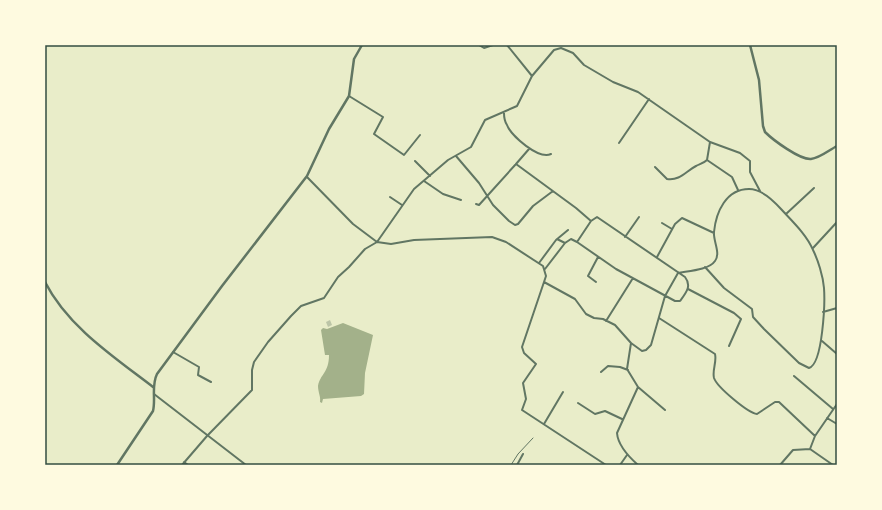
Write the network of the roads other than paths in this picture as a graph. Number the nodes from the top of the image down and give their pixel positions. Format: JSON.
{"nodes":[{"id":1,"x":362,"y":45,"type":"edge"},
{"id":2,"x":479,"y":45,"type":"edge"},
{"id":3,"x":493,"y":45,"type":"edge"},
{"id":4,"x":507,"y":45,"type":"edge"},
{"id":5,"x":750,"y":45,"type":"edge"},
{"id":6,"x":532,"y":76,"type":"junction"},
{"id":7,"x":350,"y":96,"type":"junction"},
{"id":8,"x":649,"y":99,"type":"junction"},
{"id":9,"x":504,"y":113,"type":"junction"},
{"id":10,"x":420,"y":135,"type":"dead end"},
{"id":11,"x":710,"y":142,"type":"junction"},
{"id":12,"x":619,"y":143,"type":"dead end"},
{"id":13,"x":837,"y":146,"type":"edge"},
{"id":14,"x":529,"y":149,"type":"junction"},
{"id":15,"x":550,"y":154,"type":"dead end"},
{"id":16,"x":456,"y":156,"type":"junction"},
{"id":17,"x":707,"y":160,"type":"junction"},
{"id":18,"x":415,"y":161,"type":"dead end"},
{"id":19,"x":516,"y":164,"type":"junction"},
{"id":20,"x":655,"y":167,"type":"dead end"},
{"id":21,"x":306,"y":176,"type":"junction"},
{"id":22,"x":430,"y":176,"type":"junction"},
{"id":23,"x":424,"y":181,"type":"junction"},
{"id":24,"x":814,"y":188,"type":"dead end"},
{"id":25,"x":738,"y":190,"type":"junction"},
{"id":26,"x":553,"y":191,"type":"junction"},
{"id":27,"x":760,"y":191,"type":"junction"},
{"id":28,"x":390,"y":197,"type":"dead end"},
{"id":29,"x":487,"y":197,"type":"junction"},
{"id":30,"x":461,"y":200,"type":"dead end"},
{"id":31,"x":476,"y":204,"type":"dead end"},
{"id":32,"x":402,"y":205,"type":"junction"},
{"id":33,"x":786,"y":214,"type":"junction"},
{"id":34,"x":639,"y":218,"type":"dead end"},
{"id":35,"x":591,"y":221,"type":"junction"},
{"id":36,"x":837,"y":222,"type":"edge"},
{"id":37,"x":662,"y":223,"type":"dead end"},
{"id":38,"x":672,"y":229,"type":"junction"},
{"id":39,"x":568,"y":230,"type":"dead end"},
{"id":40,"x":714,"y":232,"type":"junction"},
{"id":41,"x":625,"y":237,"type":"junction"},
{"id":42,"x":557,"y":239,"type":"junction"},
{"id":43,"x":377,"y":242,"type":"junction"},
{"id":44,"x":577,"y":242,"type":"junction"},
{"id":45,"x":565,"y":243,"type":"junction"},
{"id":46,"x":813,"y":248,"type":"junction"},
{"id":47,"x":598,"y":257,"type":"junction"},
{"id":48,"x":657,"y":258,"type":"junction"},
{"id":49,"x":539,"y":264,"type":"junction"},
{"id":50,"x":705,"y":267,"type":"junction"},
{"id":51,"x":545,"y":269,"type":"junction"},
{"id":52,"x":678,"y":273,"type":"junction"},
{"id":53,"x":633,"y":278,"type":"junction"},
{"id":54,"x":45,"y":282,"type":"edge"},
{"id":55,"x":544,"y":282,"type":"junction"},
{"id":56,"x":596,"y":282,"type":"dead end"},
{"id":57,"x":688,"y":289,"type":"junction"},
{"id":58,"x":665,"y":296,"type":"junction"},
{"id":59,"x":837,"y":308,"type":"edge"},
{"id":60,"x":823,"y":312,"type":"junction"},
{"id":61,"x":659,"y":318,"type":"junction"},
{"id":62,"x":606,"y":321,"type":"junction"},
{"id":63,"x":822,"y":341,"type":"junction"},
{"id":64,"x":631,"y":343,"type":"junction"},
{"id":65,"x":729,"y":346,"type":"dead end"},
{"id":66,"x":173,"y":352,"type":"junction"},
{"id":67,"x":837,"y":354,"type":"edge"},
{"id":68,"x":628,"y":370,"type":"junction"},
{"id":69,"x":601,"y":372,"type":"dead end"},
{"id":70,"x":794,"y":376,"type":"dead end"},
{"id":71,"x":211,"y":382,"type":"dead end"},
{"id":72,"x":638,"y":387,"type":"junction"},
{"id":73,"x":154,"y":388,"type":"junction"},
{"id":74,"x":563,"y":392,"type":"dead end"},
{"id":75,"x":154,"y":394,"type":"junction"},
{"id":76,"x":578,"y":402,"type":"dead end"},
{"id":77,"x":837,"y":404,"type":"edge"},
{"id":78,"x":834,"y":409,"type":"junction"},
{"id":79,"x":665,"y":410,"type":"dead end"},
{"id":80,"x":827,"y":418,"type":"junction"},
{"id":81,"x":622,"y":420,"type":"junction"},
{"id":82,"x":544,"y":424,"type":"junction"},
{"id":83,"x":837,"y":424,"type":"edge"},
{"id":84,"x":207,"y":436,"type":"junction"},
{"id":85,"x":815,"y":436,"type":"junction"},
{"id":86,"x":533,"y":438,"type":"dead end"},
{"id":87,"x":810,"y":449,"type":"junction"},
{"id":88,"x":522,"y":454,"type":"dead end"},
{"id":89,"x":626,"y":455,"type":"junction"},
{"id":90,"x":184,"y":462,"type":"junction"},
{"id":91,"x":117,"y":465,"type":"edge"},
{"id":92,"x":182,"y":465,"type":"edge"},
{"id":93,"x":188,"y":465,"type":"edge"},
{"id":94,"x":246,"y":465,"type":"edge"},
{"id":95,"x":511,"y":465,"type":"edge"},
{"id":96,"x":517,"y":465,"type":"edge"},
{"id":97,"x":606,"y":465,"type":"edge"},
{"id":98,"x":620,"y":465,"type":"edge"},
{"id":99,"x":638,"y":465,"type":"edge"},
{"id":100,"x":780,"y":465,"type":"edge"},
{"id":101,"x":833,"y":465,"type":"edge"}],
"edges":[{"from":1,"to":7,"type":"street"},
{"from":2,"to":3,"type":"street"},
{"from":4,"to":6,"type":"street"},
{"from":5,"to":13,"type":"street"},
{"from":6,"to":8,"type":"street"},
{"from":6,"to":9,"type":"street"},
{"from":7,"to":10,"type":"street"},
{"from":7,"to":21,"type":"street"},
{"from":8,"to":11,"type":"street"},
{"from":8,"to":12,"type":"street"},
{"from":9,"to":14,"type":"street"},
{"from":9,"to":16,"type":"street"},
{"from":11,"to":17,"type":"street"},
{"from":11,"to":27,"type":"street"},
{"from":14,"to":15,"type":"street"},
{"from":14,"to":19,"type":"street"},
{"from":16,"to":22,"type":"street"},
{"from":16,"to":29,"type":"street"},
{"from":17,"to":20,"type":"street"},
{"from":17,"to":25,"type":"street"},
{"from":18,"to":22,"type":"street"},
{"from":19,"to":26,"type":"street"},
{"from":19,"to":29,"type":"street"},
{"from":21,"to":43,"type":"street"},
{"from":21,"to":66,"type":"street"},
{"from":22,"to":23,"type":"street"},
{"from":23,"to":30,"type":"street"},
{"from":23,"to":32,"type":"street"},
{"from":24,"to":33,"type":"street"},
{"from":25,"to":27,"type":"street"},
{"from":25,"to":40,"type":"street"},
{"from":26,"to":29,"type":"street"},
{"from":26,"to":35,"type":"street"},
{"from":27,"to":33,"type":"street"},
{"from":28,"to":32,"type":"street"},
{"from":29,"to":31,"type":"street"},
{"from":32,"to":43,"type":"street"},
{"from":33,"to":46,"type":"street"},
{"from":34,"to":41,"type":"street"},
{"from":35,"to":41,"type":"street"},
{"from":35,"to":44,"type":"street"},
{"from":36,"to":46,"type":"street"},
{"from":37,"to":38,"type":"street"},
{"from":38,"to":40,"type":"street"},
{"from":38,"to":48,"type":"street"},
{"from":39,"to":42,"type":"street"},
{"from":40,"to":50,"type":"street"},
{"from":41,"to":48,"type":"street"},
{"from":42,"to":45,"type":"street"},
{"from":42,"to":49,"type":"street"},
{"from":43,"to":49,"type":"street"},
{"from":43,"to":84,"type":"street"},
{"from":44,"to":45,"type":"street"},
{"from":44,"to":47,"type":"street"},
{"from":45,"to":51,"type":"street"},
{"from":46,"to":60,"type":"street"},
{"from":47,"to":53,"type":"street"},
{"from":47,"to":56,"type":"street"},
{"from":48,"to":52,"type":"street"},
{"from":49,"to":51,"type":"street"},
{"from":50,"to":52,"type":"street"},
{"from":50,"to":63,"type":"street"},
{"from":51,"to":55,"type":"street"},
{"from":52,"to":57,"type":"street"},
{"from":52,"to":58,"type":"street"},
{"from":53,"to":58,"type":"street"},
{"from":53,"to":62,"type":"street"},
{"from":54,"to":73,"type":"street"},
{"from":55,"to":62,"type":"street"},
{"from":55,"to":82,"type":"street"},
{"from":57,"to":58,"type":"street"},
{"from":57,"to":65,"type":"street"},
{"from":58,"to":61,"type":"street"},
{"from":59,"to":60,"type":"street"},
{"from":60,"to":63,"type":"street"},
{"from":61,"to":64,"type":"street"},
{"from":61,"to":85,"type":"street"},
{"from":62,"to":64,"type":"street"},
{"from":63,"to":67,"type":"street"},
{"from":64,"to":68,"type":"street"},
{"from":66,"to":71,"type":"street"},
{"from":66,"to":73,"type":"street"},
{"from":68,"to":69,"type":"street"},
{"from":68,"to":72,"type":"street"},
{"from":70,"to":78,"type":"street"},
{"from":72,"to":79,"type":"street"},
{"from":72,"to":81,"type":"street"},
{"from":73,"to":75,"type":"street"},
{"from":74,"to":82,"type":"street"},
{"from":75,"to":84,"type":"street"},
{"from":75,"to":91,"type":"street"},
{"from":76,"to":81,"type":"street"},
{"from":77,"to":78,"type":"street"},
{"from":78,"to":80,"type":"street"},
{"from":80,"to":83,"type":"street"},
{"from":80,"to":85,"type":"street"},
{"from":81,"to":89,"type":"street"},
{"from":82,"to":97,"type":"street"},
{"from":84,"to":90,"type":"street"},
{"from":84,"to":94,"type":"street"},
{"from":85,"to":87,"type":"street"},
{"from":86,"to":95,"type":"lane"},
{"from":87,"to":100,"type":"street"},
{"from":87,"to":101,"type":"street"},
{"from":88,"to":96,"type":"street"},
{"from":89,"to":98,"type":"street"},
{"from":89,"to":99,"type":"street"},
{"from":90,"to":92,"type":"street"},
{"from":90,"to":93,"type":"street"}]}
